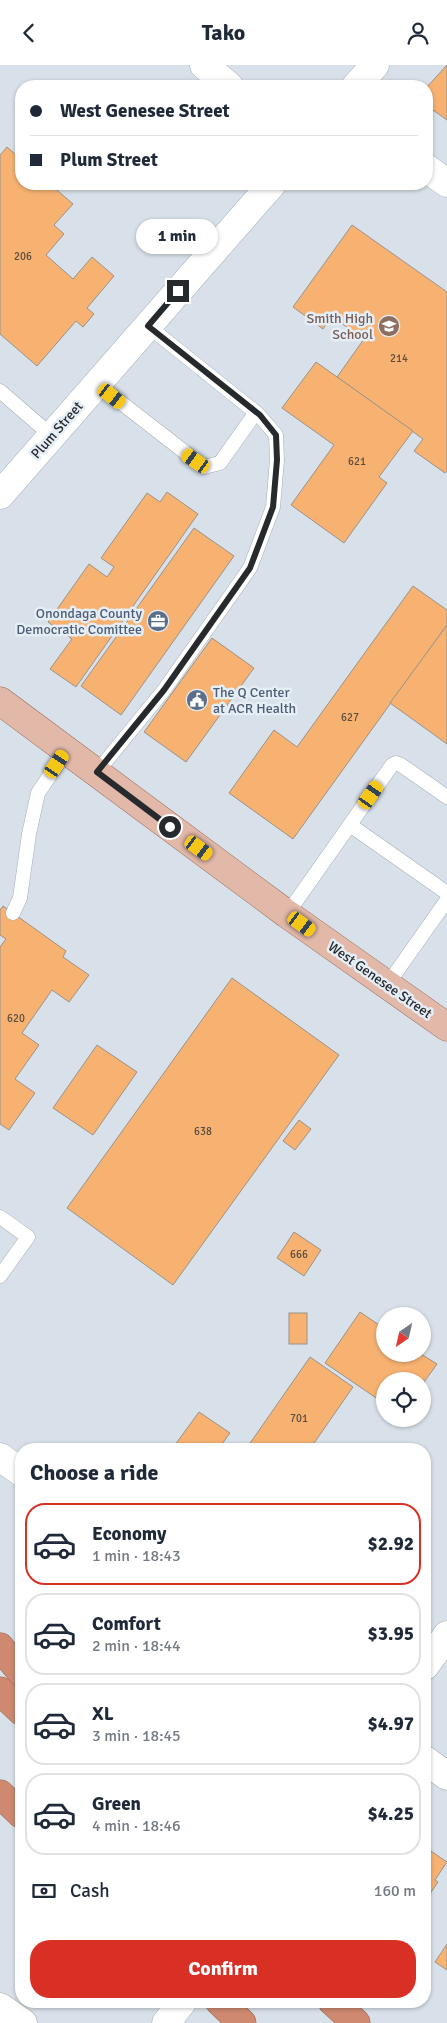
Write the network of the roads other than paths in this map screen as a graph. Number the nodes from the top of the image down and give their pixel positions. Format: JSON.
{"nodes":[{"id":1,"x":204,"y":65,"type":"edge"},
{"id":2,"x":375,"y":65,"type":"edge"},
{"id":3,"x":222,"y":80,"type":"edge"},
{"id":4,"x":361,"y":80,"type":"edge"},
{"id":5,"x":433,"y":173,"type":"edge"},
{"id":6,"x":447,"y":183,"type":"edge"},
{"id":7,"x":267,"y":190,"type":"edge"},
{"id":8,"x":148,"y":326,"type":"junction"},
{"id":9,"x":97,"y":384,"type":"junction"},
{"id":10,"x":0,"y":391,"type":"edge"},
{"id":11,"x":256,"y":412,"type":"junction"},
{"id":12,"x":52,"y":436,"type":"junction"},
{"id":13,"x":0,"y":495,"type":"edge"},
{"id":14,"x":0,"y":701,"type":"edge"},
{"id":15,"x":67,"y":750,"type":"junction"},
{"id":16,"x":97,"y":772,"type":"junction"},
{"id":17,"x":447,"y":797,"type":"edge"},
{"id":18,"x":350,"y":825,"type":"junction"},
{"id":19,"x":447,"y":893,"type":"edge"},
{"id":20,"x":447,"y":900,"type":"edge"},
{"id":21,"x":13,"y":913,"type":"dead end"},
{"id":22,"x":288,"y":914,"type":"junction"},
{"id":23,"x":387,"y":985,"type":"junction"},
{"id":24,"x":447,"y":1027,"type":"edge"},
{"id":25,"x":0,"y":1217,"type":"edge"},
{"id":26,"x":0,"y":1276,"type":"edge"},
{"id":27,"x":0,"y":1457,"type":"edge"},
{"id":28,"x":15,"y":1468,"type":"edge"},
{"id":29,"x":447,"y":1635,"type":"edge"},
{"id":30,"x":0,"y":1647,"type":"edge"},
{"id":31,"x":431,"y":1658,"type":"edge"},
{"id":32,"x":15,"y":1665,"type":"edge"},
{"id":33,"x":0,"y":1691,"type":"edge"},
{"id":34,"x":15,"y":1705,"type":"edge"},
{"id":35,"x":431,"y":1764,"type":"edge"},
{"id":36,"x":447,"y":1776,"type":"edge"},
{"id":37,"x":0,"y":1794,"type":"edge"},
{"id":38,"x":15,"y":1808,"type":"edge"},
{"id":39,"x":0,"y":2007,"type":"edge"},
{"id":40,"x":178,"y":2008,"type":"edge"},
{"id":41,"x":340,"y":2008,"type":"edge"},
{"id":42,"x":23,"y":2023,"type":"edge"},
{"id":43,"x":166,"y":2023,"type":"edge"},
{"id":44,"x":356,"y":2023,"type":"edge"}],
"edges":[{"from":1,"to":3,"type":"street"},
{"from":2,"to":4,"type":"street"},
{"from":5,"to":6,"type":"street"},
{"from":7,"to":8,"type":"street","name":"Plum Street"},
{"from":8,"to":9,"type":"street","name":"Plum Street"},
{"from":8,"to":11,"type":"lane"},
{"from":9,"to":11,"type":"lane"},
{"from":9,"to":12,"type":"street","name":"Plum Street"},
{"from":10,"to":12,"type":"lane"},
{"from":11,"to":16,"type":"lane"},
{"from":12,"to":13,"type":"street","name":"Plum Street"},
{"from":14,"to":15,"type":"main road","name":"West Genesee Street"},
{"from":15,"to":16,"type":"main road","name":"West Genesee Street"},
{"from":15,"to":21,"type":"lane"},
{"from":16,"to":22,"type":"main road","name":"West Genesee Street"},
{"from":17,"to":18,"type":"lane"},
{"from":18,"to":19,"type":"lane"},
{"from":18,"to":22,"type":"lane"},
{"from":20,"to":23,"type":"lane"},
{"from":22,"to":23,"type":"main road","name":"West Genesee Street"},
{"from":23,"to":24,"type":"main road","name":"West Genesee Street"},
{"from":25,"to":26,"type":"lane"},
{"from":27,"to":28,"type":"street"},
{"from":29,"to":31,"type":"street"},
{"from":30,"to":32,"type":"highway"},
{"from":33,"to":34,"type":"highway"},
{"from":35,"to":36,"type":"street"},
{"from":37,"to":38,"type":"highway"},
{"from":39,"to":42,"type":"street"},
{"from":40,"to":43,"type":"street"},
{"from":41,"to":44,"type":"highway"}]}
